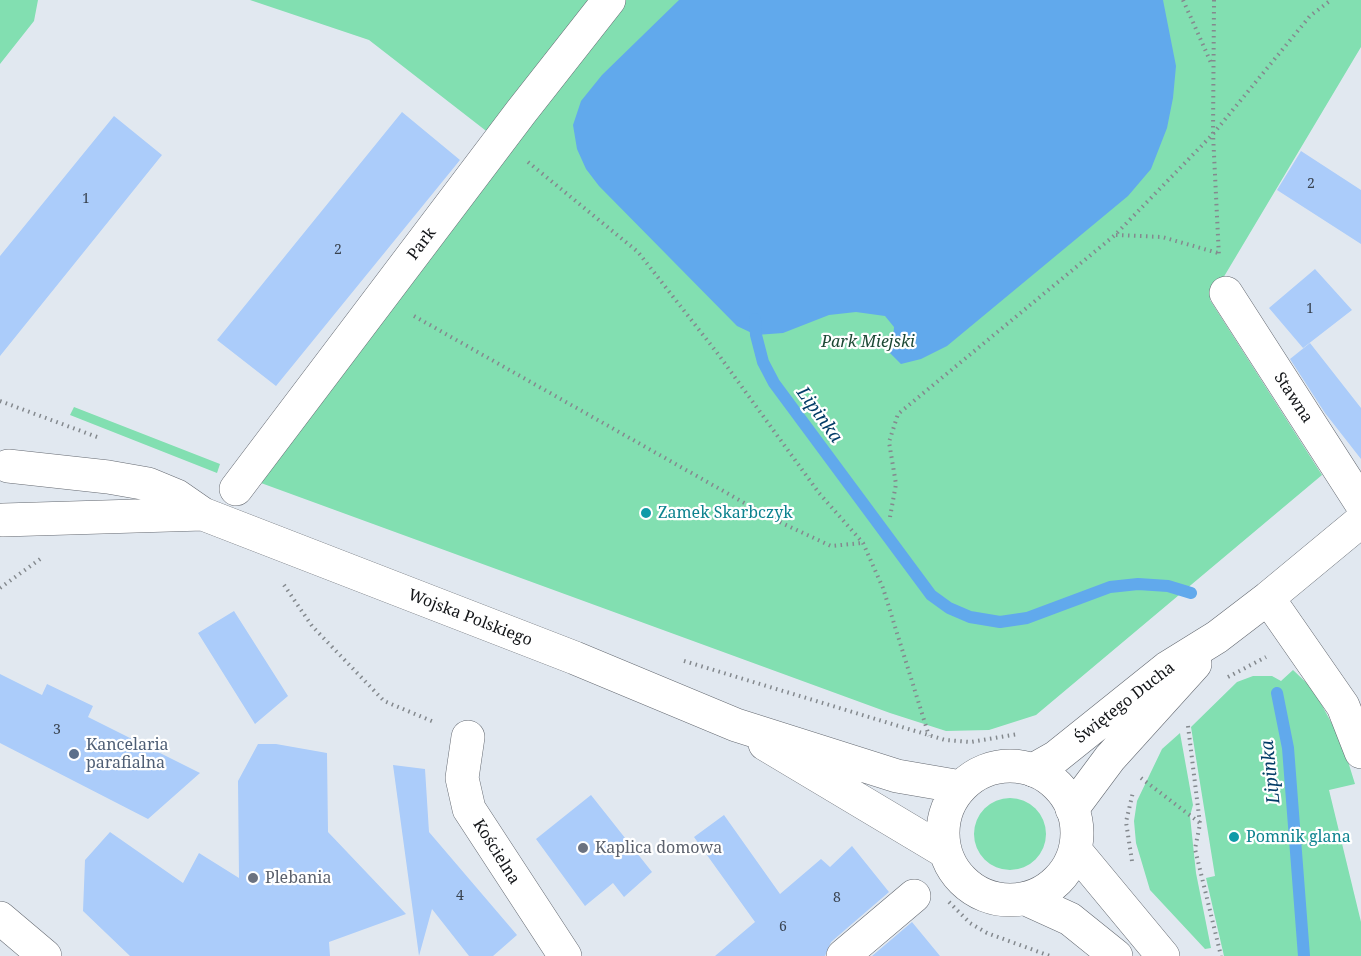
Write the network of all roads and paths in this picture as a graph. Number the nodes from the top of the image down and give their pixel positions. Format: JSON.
{"nodes":[{"id":1,"x":609,"y":0,"type":"edge"},
{"id":2,"x":1183,"y":0,"type":"edge"},
{"id":3,"x":1214,"y":0,"type":"edge"},
{"id":4,"x":1331,"y":0,"type":"edge"},
{"id":5,"x":1213,"y":68,"type":"junction"},
{"id":6,"x":1213,"y":134,"type":"junction"},
{"id":7,"x":502,"y":136,"type":"junction"},
{"id":8,"x":1115,"y":235,"type":"junction"},
{"id":9,"x":1218,"y":254,"type":"junction"},
{"id":10,"x":1226,"y":293,"type":"joint"},
{"id":11,"x":382,"y":298,"type":"junction"},
{"id":12,"x":4,"y":459,"type":"edge"},
{"id":13,"x":236,"y":489,"type":"dead end"},
{"id":14,"x":1361,"y":503,"type":"edge"},
{"id":15,"x":203,"y":514,"type":"junction"},
{"id":16,"x":890,"y":517,"type":"dead end"},
{"id":17,"x":1361,"y":521,"type":"edge"},
{"id":18,"x":2,"y":523,"type":"edge"},
{"id":19,"x":863,"y":543,"type":"junction"},
{"id":20,"x":44,"y":556,"type":"dead end"},
{"id":21,"x":283,"y":584,"type":"dead end"},
{"id":22,"x":0,"y":588,"type":"edge"},
{"id":23,"x":1268,"y":598,"type":"junction"},
{"id":24,"x":1217,"y":637,"type":"junction"},
{"id":25,"x":683,"y":661,"type":"dead end"},
{"id":26,"x":1186,"y":717,"type":"dead end"},
{"id":27,"x":736,"y":725,"type":"junction"},
{"id":28,"x":1020,"y":734,"type":"dead end"},
{"id":29,"x":929,"y":736,"type":"junction"},
{"id":30,"x":468,"y":737,"type":"joint"},
{"id":31,"x":1361,"y":752,"type":"edge"},
{"id":32,"x":1141,"y":768,"type":"dead end"},
{"id":33,"x":1033,"y":770,"type":"junction"},
{"id":34,"x":1137,"y":776,"type":"junction"},
{"id":35,"x":961,"y":787,"type":"junction"},
{"id":36,"x":1072,"y":809,"type":"junction"},
{"id":37,"x":1200,"y":824,"type":"junction"},
{"id":38,"x":1075,"y":850,"type":"junction"},
{"id":39,"x":944,"y":851,"type":"junction"},
{"id":40,"x":1135,"y":871,"type":"dead end"},
{"id":41,"x":929,"y":896,"type":"joint"},
{"id":42,"x":1026,"y":899,"type":"junction"},
{"id":43,"x":2,"y":928,"type":"edge"},
{"id":44,"x":45,"y":956,"type":"edge"},
{"id":45,"x":565,"y":956,"type":"edge"},
{"id":46,"x":843,"y":956,"type":"edge"},
{"id":47,"x":1050,"y":956,"type":"edge"},
{"id":48,"x":1116,"y":956,"type":"edge"},
{"id":49,"x":1163,"y":956,"type":"edge"},
{"id":50,"x":1221,"y":956,"type":"edge"}],
"edges":[{"from":1,"to":7,"type":"main road","name":"Park"},
{"from":2,"to":5,"type":"path"},
{"from":3,"to":5,"type":"path"},
{"from":4,"to":6,"type":"path"},
{"from":5,"to":6,"type":"path"},
{"from":6,"to":8,"type":"path"},
{"from":6,"to":9,"type":"path"},
{"from":7,"to":11,"type":"main road","name":"Park"},
{"from":7,"to":19,"type":"path"},
{"from":8,"to":9,"type":"path"},
{"from":8,"to":16,"type":"path"},
{"from":9,"to":10,"type":"path"},
{"from":10,"to":14,"type":"main road","name":"Stawna"},
{"from":11,"to":13,"type":"main road","name":"Park"},
{"from":11,"to":19,"type":"path"},
{"from":12,"to":15,"type":"main road","name":"Wojska Polskiego"},
{"from":12,"to":18,"type":"main road"},
{"from":15,"to":18,"type":"main road","name":"Wojska Polskiego"},
{"from":15,"to":27,"type":"main road","name":"Wojska Polskiego"},
{"from":17,"to":23,"type":"main road","name":"Świętego Ducha"},
{"from":19,"to":29,"type":"path"},
{"from":20,"to":22,"type":"path"},
{"from":21,"to":30,"type":"path"},
{"from":23,"to":24,"type":"main road","name":"Świętego Ducha"},
{"from":23,"to":31,"type":"main road"},
{"from":24,"to":33,"type":"main road","name":"Świętego Ducha"},
{"from":24,"to":36,"type":"main road","name":"Świętego Ducha"},
{"from":25,"to":29,"type":"path"},
{"from":26,"to":37,"type":"path"},
{"from":27,"to":35,"type":"main road","name":"Wojska Polskiego"},
{"from":27,"to":39,"type":"main road","name":"Wojska Polskiego"},
{"from":28,"to":29,"type":"path"},
{"from":30,"to":45,"type":"main road","name":"Kościelna"},
{"from":32,"to":34,"type":"path"},
{"from":33,"to":35,"type":"main road"},
{"from":33,"to":36,"type":"main road"},
{"from":34,"to":37,"type":"path"},
{"from":34,"to":40,"type":"path"},
{"from":35,"to":39,"type":"main road"},
{"from":36,"to":38,"type":"main road"},
{"from":37,"to":50,"type":"path"},
{"from":38,"to":42,"type":"main road"},
{"from":38,"to":49,"type":"main road"},
{"from":39,"to":42,"type":"main road"},
{"from":41,"to":46,"type":"main road"},
{"from":41,"to":47,"type":"path"},
{"from":42,"to":48,"type":"main road"},
{"from":43,"to":44,"type":"main road"}]}
